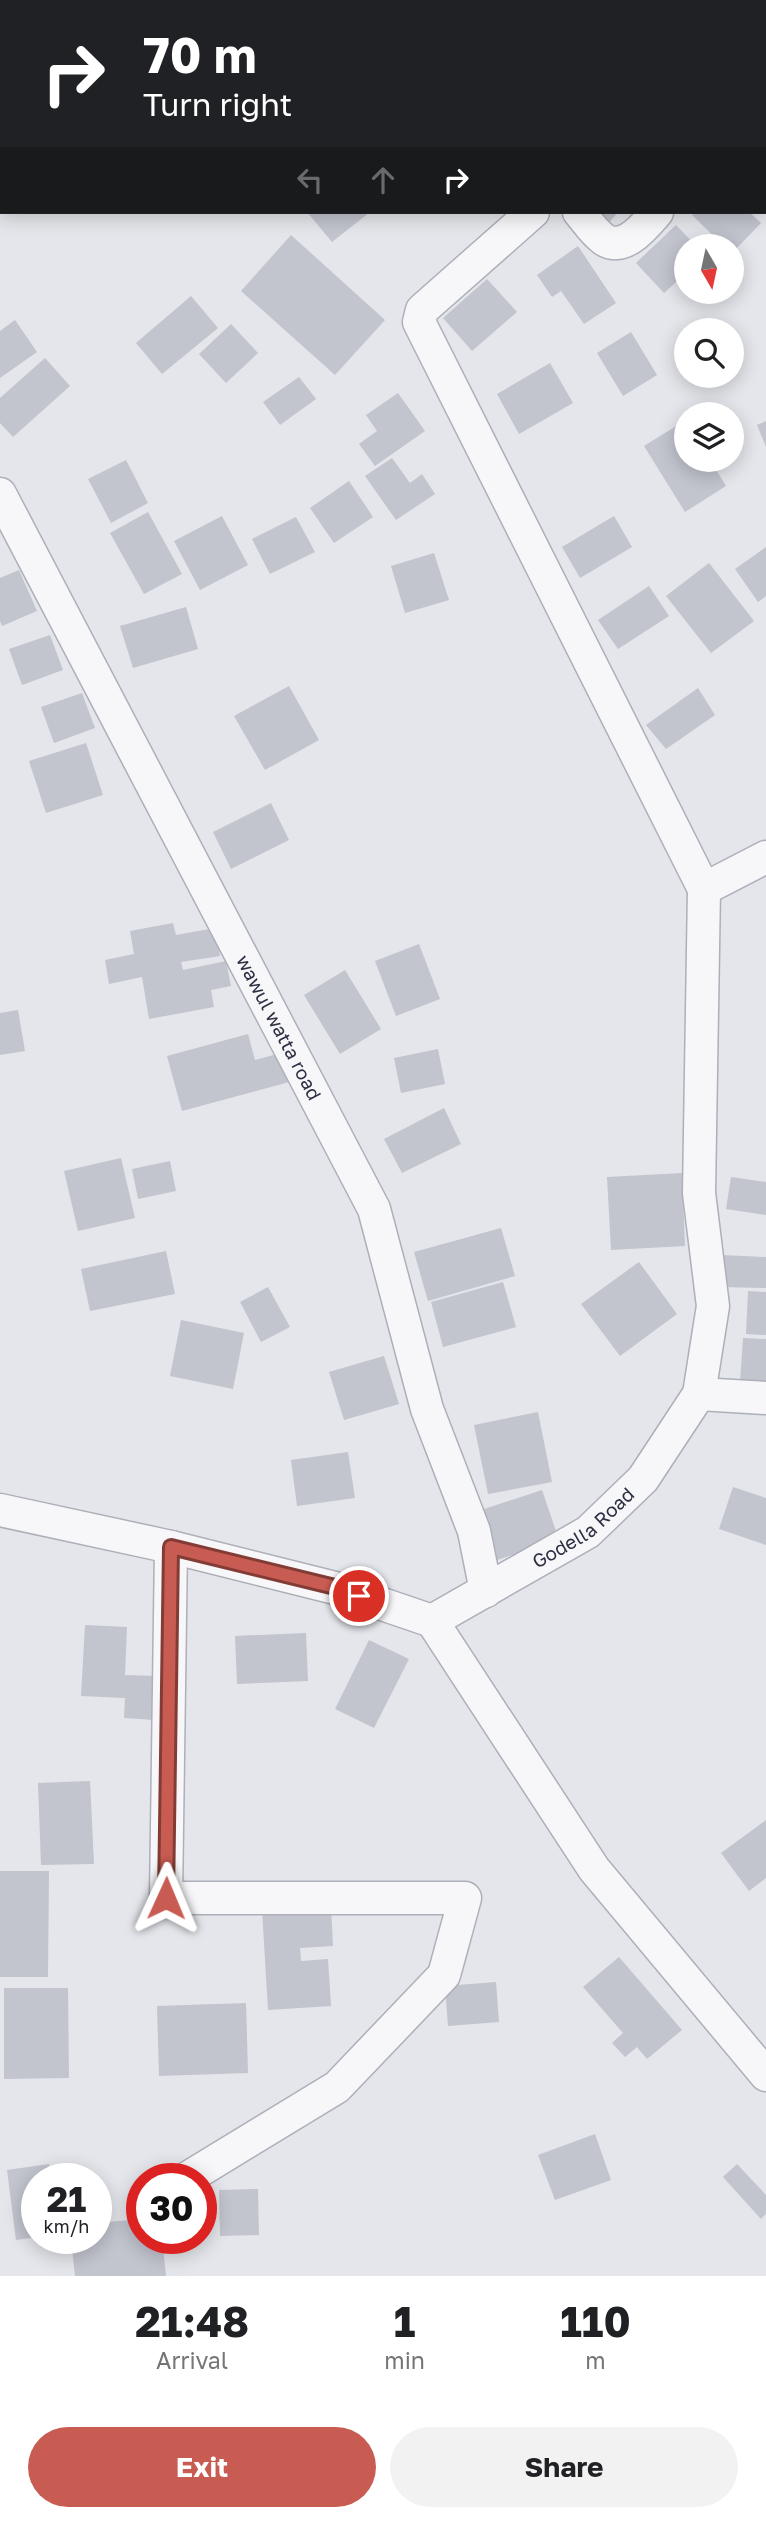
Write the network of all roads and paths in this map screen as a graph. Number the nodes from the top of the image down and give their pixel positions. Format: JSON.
{"nodes":[{"id":1,"x":531,"y":214,"type":"edge"},
{"id":2,"x":581,"y":214,"type":"edge"},
{"id":3,"x":655,"y":214,"type":"edge"},
{"id":4,"x":0,"y":494,"type":"edge"},
{"id":5,"x":766,"y":857,"type":"edge"},
{"id":6,"x":704,"y":889,"type":"junction"},
{"id":7,"x":699,"y":1394,"type":"junction"},
{"id":8,"x":766,"y":1398,"type":"edge"},
{"id":9,"x":0,"y":1510,"type":"edge"},
{"id":10,"x":171,"y":1547,"type":"junction"},
{"id":11,"x":486,"y":1591,"type":"junction"},
{"id":12,"x":432,"y":1621,"type":"junction"},
{"id":13,"x":766,"y":2075,"type":"edge"},
{"id":14,"x":212,"y":2163,"type":"edge"}],
"edges":[{"from":1,"to":6,"type":"street"},
{"from":2,"to":3,"type":"street"},
{"from":4,"to":11,"type":"street","name":"wawul watta road"},
{"from":5,"to":6,"type":"street"},
{"from":6,"to":7,"type":"street"},
{"from":7,"to":8,"type":"street"},
{"from":7,"to":11,"type":"street","name":"Godella Road"},
{"from":9,"to":10,"type":"street"},
{"from":10,"to":12,"type":"street"},
{"from":10,"to":14,"type":"street"},
{"from":11,"to":12,"type":"street","name":"Godella Road"},
{"from":12,"to":13,"type":"street"}]}
